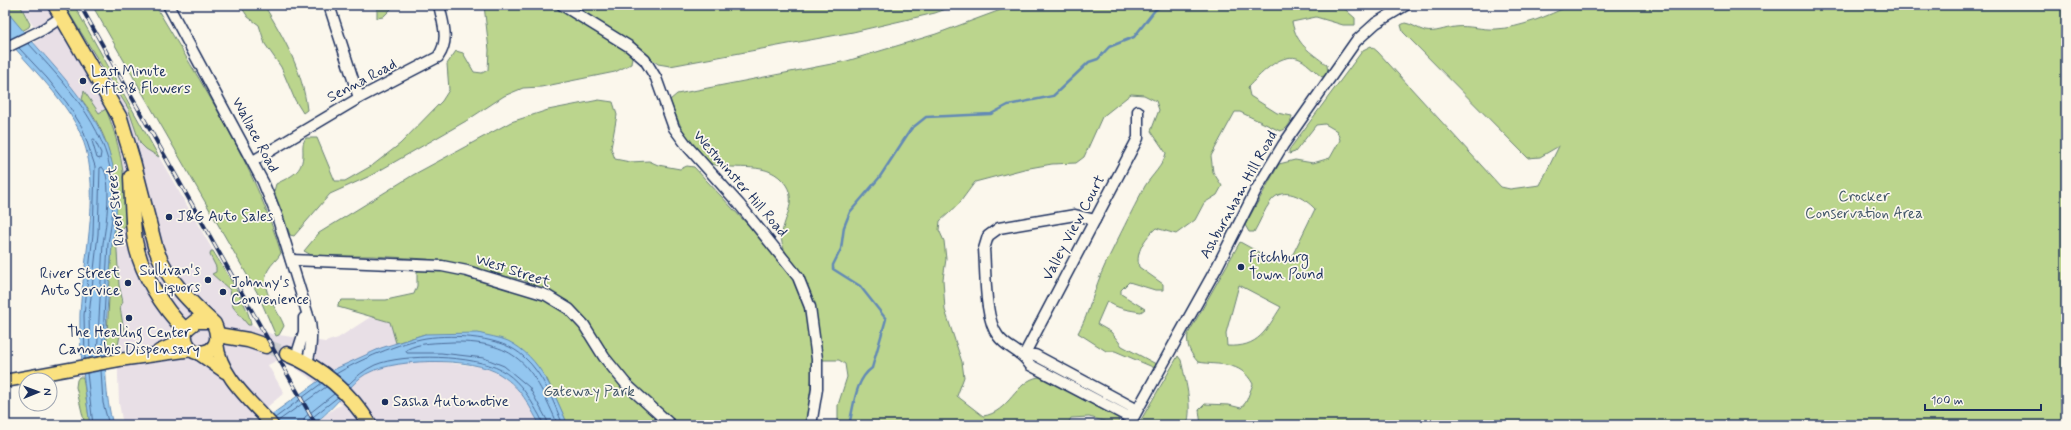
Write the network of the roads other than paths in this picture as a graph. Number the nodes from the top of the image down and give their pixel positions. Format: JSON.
{"nodes":[{"id":1,"x":168,"y":5,"type":"edge"},
{"id":2,"x":329,"y":5,"type":"edge"},
{"id":3,"x":439,"y":5,"type":"edge"},
{"id":4,"x":562,"y":5,"type":"edge"},
{"id":5,"x":1406,"y":5,"type":"edge"},
{"id":6,"x":58,"y":11,"type":"edge"},
{"id":7,"x":6,"y":47,"type":"edge"},
{"id":8,"x":359,"y":98,"type":"junction"},
{"id":9,"x":1138,"y":111,"type":"dead end"},
{"id":10,"x":126,"y":136,"type":"junction"},
{"id":11,"x":253,"y":161,"type":"junction"},
{"id":12,"x":1095,"y":220,"type":"junction"},
{"id":13,"x":291,"y":260,"type":"junction"},
{"id":14,"x":210,"y":320,"type":"junction"},
{"id":15,"x":201,"y":343,"type":"junction"},
{"id":16,"x":266,"y":346,"type":"tunnel mouth"},
{"id":17,"x":1024,"y":355,"type":"junction"},
{"id":18,"x":297,"y":358,"type":"joint"},
{"id":19,"x":229,"y":375,"type":"junction"},
{"id":20,"x":5,"y":381,"type":"edge"},
{"id":21,"x":1135,"y":414,"type":"junction"},
{"id":22,"x":268,"y":420,"type":"edge"},
{"id":23,"x":370,"y":425,"type":"edge"},
{"id":24,"x":671,"y":425,"type":"edge"},
{"id":25,"x":811,"y":425,"type":"edge"},
{"id":26,"x":1129,"y":425,"type":"edge"}],
"edges":[{"from":1,"to":11,"type":"street","name":"Wallace Road"},
{"from":2,"to":8,"type":"street"},
{"from":3,"to":8,"type":"street","name":"Senna Road"},
{"from":4,"to":25,"type":"street","name":"Westminster Hill Road"},
{"from":5,"to":21,"type":"street","name":"Ashburnham Hill Road"},
{"from":6,"to":7,"type":"street"},
{"from":6,"to":10,"type":"highway","name":"River Street"},
{"from":8,"to":11,"type":"street","name":"Senna Road"},
{"from":9,"to":12,"type":"street","name":"Valley View Court"},
{"from":10,"to":14,"type":"highway","name":"River Street"},
{"from":10,"to":15,"type":"highway","name":"River Street"},
{"from":11,"to":13,"type":"street","name":"Wallace Road"},
{"from":12,"to":17,"type":"street","name":"Valley View Court"},
{"from":12,"to":17,"type":"street"},
{"from":13,"to":18,"type":"street","name":"Wallace Road"},
{"from":13,"to":24,"type":"street","name":"West Street"},
{"from":14,"to":15,"type":"highway","name":"River Street"},
{"from":14,"to":15,"type":"highway"},
{"from":15,"to":16,"type":"highway"},
{"from":15,"to":19,"type":"main road"},
{"from":15,"to":19,"type":"main road"},
{"from":15,"to":20,"type":"main road"},
{"from":17,"to":21,"type":"street"},
{"from":18,"to":23,"type":"highway"},
{"from":19,"to":22,"type":"main road"},
{"from":21,"to":26,"type":"street","name":"Ashburnham Hill Road"}]}
